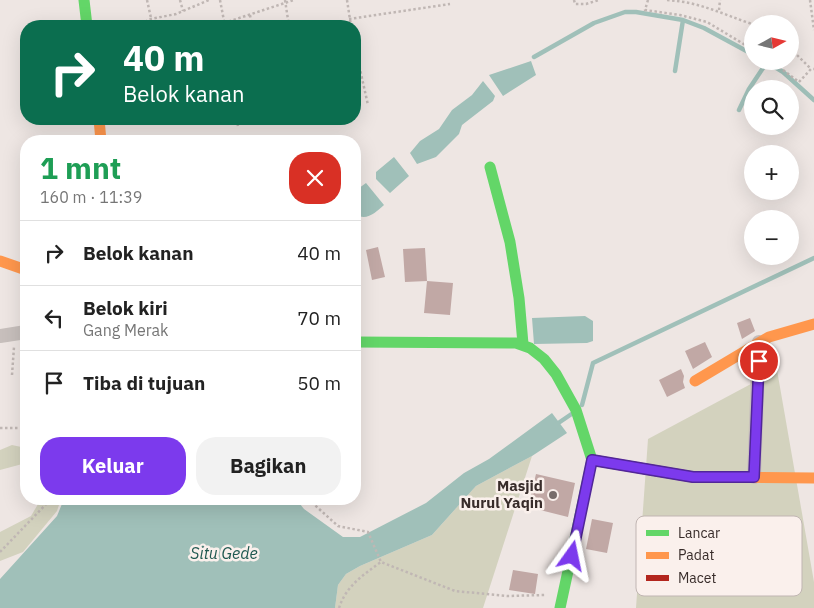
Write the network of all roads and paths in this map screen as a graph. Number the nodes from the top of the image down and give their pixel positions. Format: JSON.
{"nodes":[{"id":1,"x":84,"y":0,"type":"edge"},
{"id":2,"x":147,"y":0,"type":"edge"},
{"id":3,"x":180,"y":0,"type":"edge"},
{"id":4,"x":209,"y":0,"type":"edge"},
{"id":5,"x":220,"y":0,"type":"edge"},
{"id":6,"x":294,"y":0,"type":"edge"},
{"id":7,"x":347,"y":0,"type":"edge"},
{"id":8,"x":574,"y":0,"type":"edge"},
{"id":9,"x":599,"y":0,"type":"edge"},
{"id":10,"x":648,"y":0,"type":"edge"},
{"id":11,"x":667,"y":0,"type":"edge"},
{"id":12,"x":683,"y":0,"type":"edge"},
{"id":13,"x":720,"y":0,"type":"edge"},
{"id":14,"x":810,"y":0,"type":"edge"},
{"id":15,"x":285,"y":2,"type":"edge"},
{"id":16,"x":450,"y":4,"type":"dead end"},
{"id":17,"x":719,"y":10,"type":"junction"},
{"id":18,"x":184,"y":11,"type":"junction"},
{"id":19,"x":250,"y":15,"type":"junction"},
{"id":20,"x":152,"y":19,"type":"joint"},
{"id":21,"x":349,"y":19,"type":"joint"},
{"id":22,"x":87,"y":20,"type":"edge"},
{"id":23,"x":223,"y":20,"type":"edge"},
{"id":24,"x":237,"y":20,"type":"edge"},
{"id":25,"x":251,"y":20,"type":"edge"},
{"id":26,"x":286,"y":20,"type":"edge"},
{"id":27,"x":744,"y":21,"type":"edge"},
{"id":28,"x":814,"y":30,"type":"edge"},
{"id":29,"x":744,"y":44,"type":"edge"},
{"id":30,"x":799,"y":56,"type":"edge"},
{"id":31,"x":813,"y":69,"type":"edge"},
{"id":32,"x":783,"y":70,"type":"edge"},
{"id":33,"x":361,"y":79,"type":"edge"},
{"id":34,"x":368,"y":105,"type":"dead end"},
{"id":35,"x":490,"y":168,"type":"dead end"},
{"id":36,"x":0,"y":260,"type":"edge"},
{"id":37,"x":20,"y":268,"type":"edge"},
{"id":38,"x":814,"y":324,"type":"edge"},
{"id":39,"x":20,"y":333,"type":"edge"},
{"id":40,"x":0,"y":336,"type":"edge"},
{"id":41,"x":361,"y":342,"type":"edge"},
{"id":42,"x":760,"y":342,"type":"junction"},
{"id":43,"x":523,"y":344,"type":"junction"},
{"id":44,"x":695,"y":381,"type":"dead end"},
{"id":45,"x":0,"y":428,"type":"edge"},
{"id":46,"x":20,"y":428,"type":"edge"},
{"id":47,"x":592,"y":460,"type":"junction"},
{"id":48,"x":754,"y":477,"type":"junction"},
{"id":49,"x":814,"y":478,"type":"edge"},
{"id":50,"x":45,"y":505,"type":"edge"},
{"id":51,"x":315,"y":505,"type":"edge"},
{"id":52,"x":0,"y":552,"type":"edge"},
{"id":53,"x":381,"y":562,"type":"junction"},
{"id":54,"x":563,"y":595,"type":"junction"},
{"id":55,"x":339,"y":608,"type":"edge"},
{"id":56,"x":560,"y":608,"type":"edge"}],
"edges":[{"from":1,"to":22,"type":"street"},
{"from":2,"to":20,"type":"path"},
{"from":3,"to":18,"type":"path"},
{"from":4,"to":18,"type":"path"},
{"from":5,"to":23,"type":"path"},
{"from":6,"to":15,"type":"path"},
{"from":7,"to":21,"type":"path"},
{"from":8,"to":9,"type":"path"},
{"from":10,"to":29,"type":"path"},
{"from":11,"to":12,"type":"path"},
{"from":12,"to":17,"type":"path"},
{"from":13,"to":17,"type":"path"},
{"from":14,"to":28,"type":"path"},
{"from":15,"to":19,"type":"path"},
{"from":15,"to":26,"type":"path"},
{"from":16,"to":21,"type":"path"},
{"from":17,"to":27,"type":"path"},
{"from":18,"to":20,"type":"path"},
{"from":19,"to":24,"type":"path"},
{"from":19,"to":25,"type":"path"},
{"from":30,"to":31,"type":"path"},
{"from":31,"to":32,"type":"path"},
{"from":33,"to":34,"type":"path"},
{"from":35,"to":43,"type":"street"},
{"from":36,"to":37,"type":"street"},
{"from":38,"to":42,"type":"street"},
{"from":39,"to":40,"type":"street"},
{"from":41,"to":43,"type":"street"},
{"from":42,"to":44,"type":"street"},
{"from":42,"to":48,"type":"street"},
{"from":43,"to":47,"type":"street"},
{"from":45,"to":46,"type":"path"},
{"from":47,"to":48,"type":"street"},
{"from":47,"to":54,"type":"street"},
{"from":48,"to":49,"type":"street"},
{"from":50,"to":52,"type":"path"},
{"from":51,"to":53,"type":"path"},
{"from":53,"to":54,"type":"path"},
{"from":53,"to":55,"type":"path"},
{"from":54,"to":56,"type":"street"}]}
